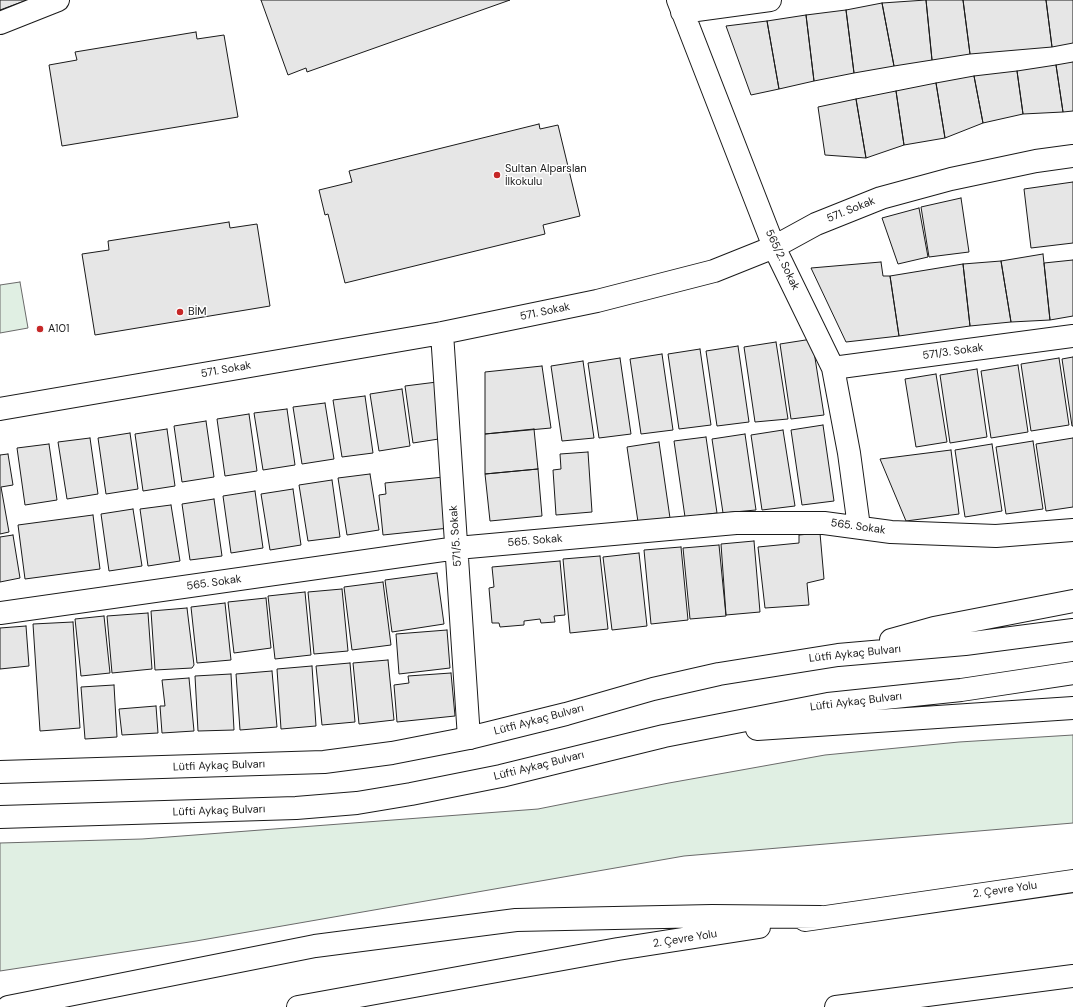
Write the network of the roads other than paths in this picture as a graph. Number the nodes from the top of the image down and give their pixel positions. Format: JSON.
{"nodes":[{"id":1,"x":58,"y":0,"type":"edge"},
{"id":2,"x":770,"y":0,"type":"edge"},
{"id":3,"x":680,"y":6,"type":"edge"},
{"id":4,"x":0,"y":23,"type":"edge"},
{"id":5,"x":1073,"y":156,"type":"edge"},
{"id":6,"x":774,"y":247,"type":"junction"},
{"id":7,"x":442,"y":333,"type":"junction"},
{"id":8,"x":1073,"y":336,"type":"edge"},
{"id":9,"x":833,"y":368,"type":"junction"},
{"id":10,"x":0,"y":410,"type":"edge"},
{"id":11,"x":859,"y":527,"type":"junction"},
{"id":12,"x":1073,"y":530,"type":"edge"},
{"id":13,"x":457,"y":548,"type":"junction"},
{"id":14,"x":1073,"y":601,"type":"edge"},
{"id":15,"x":0,"y":613,"type":"edge"},
{"id":16,"x":1073,"y":630,"type":"edge"},
{"id":17,"x":838,"y":655,"type":"junction"},
{"id":18,"x":1073,"y":673,"type":"edge"},
{"id":19,"x":1073,"y":708,"type":"edge"},
{"id":20,"x":664,"y":736,"type":"junction"},
{"id":21,"x":469,"y":738,"type":"junction"},
{"id":22,"x":0,"y":772,"type":"edge"},
{"id":23,"x":0,"y":817,"type":"edge"},
{"id":24,"x":1073,"y":881,"type":"edge"},
{"id":25,"x":820,"y":918,"type":"junction"},
{"id":26,"x":1073,"y":976,"type":"edge"},
{"id":27,"x":8,"y":1007,"type":"edge"},
{"id":28,"x":298,"y":1007,"type":"edge"},
{"id":29,"x":836,"y":1007,"type":"edge"}],
"edges":[{"from":1,"to":4,"type":"main road"},
{"from":2,"to":3,"type":"main road"},
{"from":3,"to":6,"type":"main road","name":"565/2. Sokak"},
{"from":5,"to":6,"type":"main road","name":"571. Sokak"},
{"from":6,"to":7,"type":"main road","name":"571. Sokak"},
{"from":6,"to":9,"type":"main road","name":"565/2. Sokak"},
{"from":7,"to":10,"type":"main road","name":"571. Sokak"},
{"from":7,"to":13,"type":"main road","name":"571/5. Sokak"},
{"from":8,"to":9,"type":"main road","name":"571/3. Sokak"},
{"from":9,"to":11,"type":"main road","name":"565/2. Sokak"},
{"from":11,"to":12,"type":"main road","name":"565. Sokak"},
{"from":11,"to":13,"type":"main road","name":"565. Sokak"},
{"from":13,"to":15,"type":"main road","name":"565. Sokak"},
{"from":13,"to":21,"type":"main road","name":"571/5. Sokak"},
{"from":14,"to":17,"type":"main road"},
{"from":16,"to":17,"type":"main road","name":"Lütfi Aykaç Bulvarı"},
{"from":17,"to":21,"type":"main road","name":"Lütfi Aykaç Bulvarı"},
{"from":18,"to":20,"type":"main road","name":"Lüfti Aykaç Bulvarı"},
{"from":19,"to":20,"type":"main road"},
{"from":20,"to":23,"type":"main road","name":"Lüfti Aykaç Bulvarı"},
{"from":21,"to":22,"type":"main road","name":"Lütfi Aykaç Bulvarı"},
{"from":24,"to":25,"type":"main road","name":"2. Çevre Yolu"},
{"from":25,"to":27,"type":"main road"},
{"from":25,"to":28,"type":"main road","name":"2. Çevre Yolu"},
{"from":26,"to":29,"type":"main road"}]}
